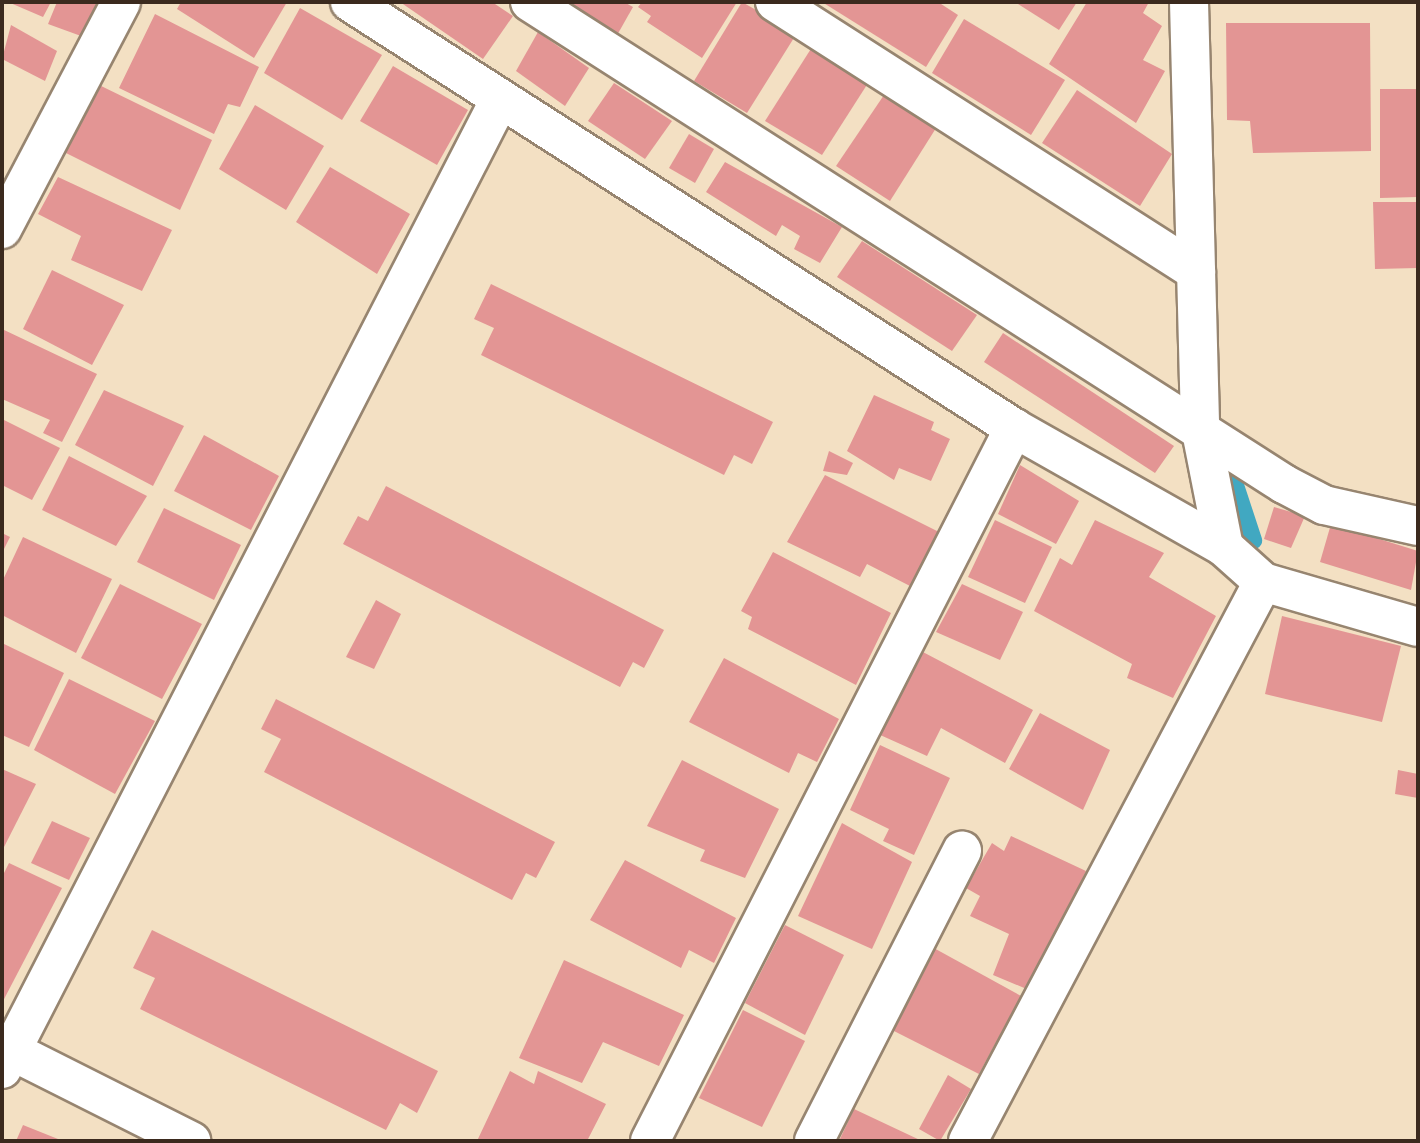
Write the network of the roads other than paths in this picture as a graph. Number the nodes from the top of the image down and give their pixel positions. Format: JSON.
{"nodes":[{"id":1,"x":121,"y":2,"type":"edge"},
{"id":2,"x":351,"y":2,"type":"edge"},
{"id":3,"x":530,"y":2,"type":"edge"},
{"id":4,"x":775,"y":2,"type":"edge"},
{"id":5,"x":1189,"y":2,"type":"edge"},
{"id":6,"x":499,"y":101,"type":"junction"},
{"id":7,"x":2,"y":229,"type":"edge"},
{"id":8,"x":1196,"y":271,"type":"junction"},
{"id":9,"x":1200,"y":426,"type":"junction"},
{"id":10,"x":1014,"y":428,"type":"junction"},
{"id":11,"x":1418,"y":526,"type":"edge"},
{"id":12,"x":1224,"y":547,"type":"junction"},
{"id":13,"x":1263,"y":582,"type":"junction"},
{"id":14,"x":1418,"y":627,"type":"edge"},
{"id":15,"x":962,"y":850,"type":"dead end"},
{"id":16,"x":5,"y":1055,"type":"edge"},
{"id":17,"x":191,"y":1141,"type":"edge"},
{"id":18,"x":650,"y":1141,"type":"edge"},
{"id":19,"x":814,"y":1141,"type":"edge"},
{"id":20,"x":968,"y":1141,"type":"edge"}],
"edges":[{"from":1,"to":7,"type":"street"},
{"from":2,"to":6,"type":"street"},
{"from":3,"to":9,"type":"street"},
{"from":4,"to":8,"type":"street"},
{"from":5,"to":8,"type":"street"},
{"from":6,"to":10,"type":"street"},
{"from":6,"to":16,"type":"street"},
{"from":8,"to":9,"type":"street"},
{"from":9,"to":11,"type":"street"},
{"from":9,"to":12,"type":"street"},
{"from":10,"to":12,"type":"street"},
{"from":10,"to":18,"type":"street"},
{"from":12,"to":13,"type":"street"},
{"from":13,"to":14,"type":"street"},
{"from":13,"to":20,"type":"street"},
{"from":15,"to":19,"type":"street"},
{"from":16,"to":17,"type":"street"}]}
